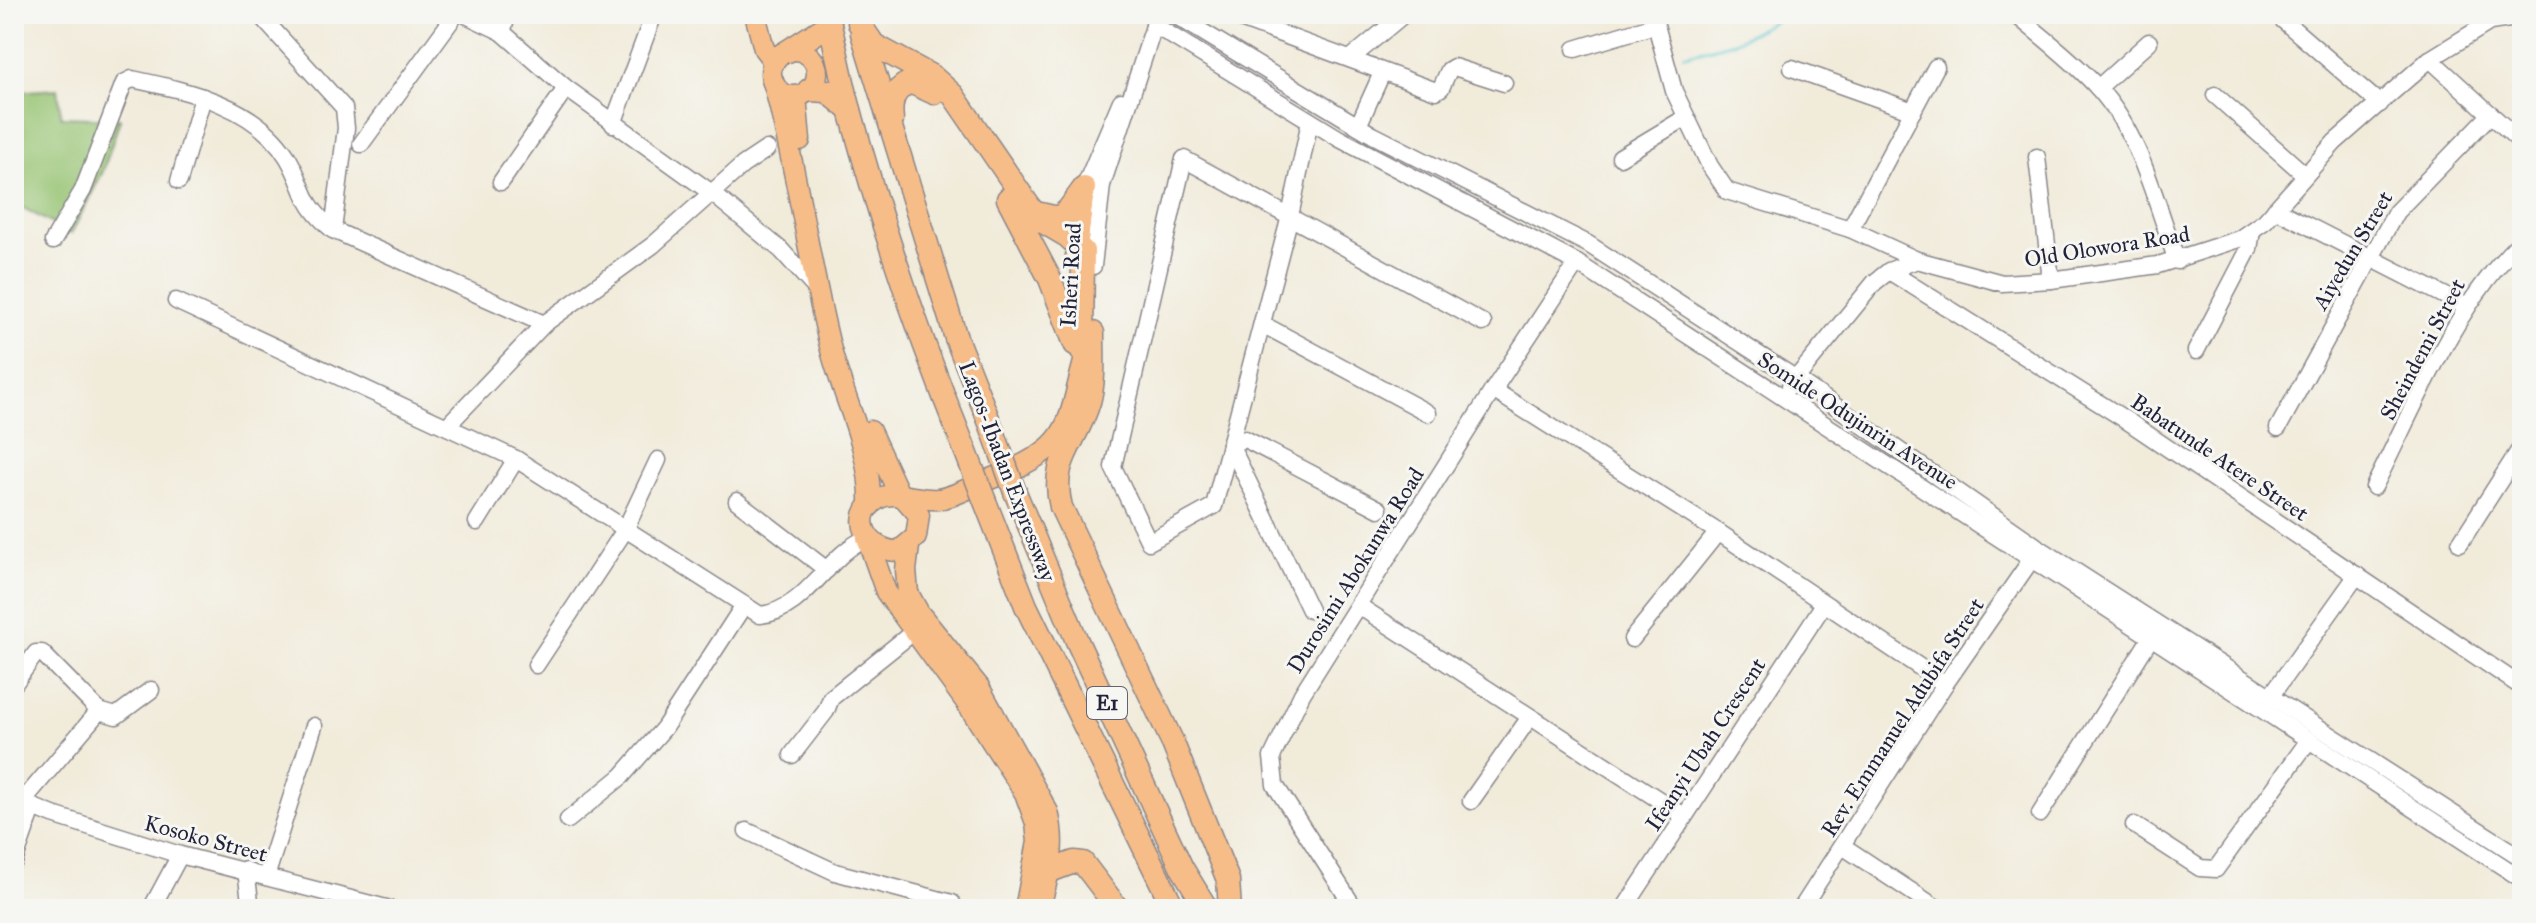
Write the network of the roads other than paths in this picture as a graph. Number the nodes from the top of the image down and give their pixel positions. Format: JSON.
{"nodes":[{"id":1,"x":259,"y":14,"type":"edge"},
{"id":2,"x":456,"y":14,"type":"edge"},
{"id":3,"x":464,"y":14,"type":"edge"},
{"id":4,"x":508,"y":14,"type":"edge"},
{"id":5,"x":654,"y":14,"type":"edge"},
{"id":6,"x":755,"y":14,"type":"edge"},
{"id":7,"x":1173,"y":14,"type":"edge"},
{"id":8,"x":1404,"y":14,"type":"edge"},
{"id":9,"x":2018,"y":15,"type":"edge"},
{"id":10,"x":2278,"y":15,"type":"edge"},
{"id":11,"x":1232,"y":16,"type":"edge"},
{"id":12,"x":2522,"y":17,"type":"edge"},
{"id":13,"x":858,"y":18,"type":"edge"},
{"id":14,"x":2486,"y":18,"type":"edge"},
{"id":15,"x":829,"y":19,"type":"edge"},
{"id":16,"x":1156,"y":19,"type":"edge"},
{"id":17,"x":1654,"y":20,"type":"edge"},
{"id":18,"x":502,"y":32,"type":"junction"},
{"id":19,"x":2149,"y":42,"type":"dead end"},
{"id":20,"x":1223,"y":46,"type":"junction"},
{"id":21,"x":1575,"y":49,"type":"dead end"},
{"id":22,"x":1350,"y":59,"type":"junction"},
{"id":23,"x":2430,"y":59,"type":"junction"},
{"id":24,"x":1213,"y":63,"type":"junction"},
{"id":25,"x":778,"y":64,"type":"junction"},
{"id":26,"x":1936,"y":67,"type":"dead end"},
{"id":27,"x":1792,"y":68,"type":"dead end"},
{"id":28,"x":1137,"y":71,"type":"junction"},
{"id":29,"x":1382,"y":73,"type":"junction"},
{"id":30,"x":1504,"y":83,"type":"dead end"},
{"id":31,"x":566,"y":88,"type":"junction"},
{"id":32,"x":2098,"y":88,"type":"junction"},
{"id":33,"x":803,"y":93,"type":"junction"},
{"id":34,"x":2215,"y":95,"type":"dead end"},
{"id":35,"x":203,"y":97,"type":"junction"},
{"id":36,"x":2380,"y":104,"type":"junction"},
{"id":37,"x":850,"y":110,"type":"junction"},
{"id":38,"x":1913,"y":111,"type":"junction"},
{"id":39,"x":2491,"y":114,"type":"junction"},
{"id":40,"x":1685,"y":118,"type":"junction"},
{"id":41,"x":1310,"y":121,"type":"junction"},
{"id":42,"x":613,"y":124,"type":"junction"},
{"id":43,"x":1358,"y":126,"type":"junction"},
{"id":44,"x":2522,"y":143,"type":"edge"},
{"id":45,"x":361,"y":144,"type":"dead end"},
{"id":46,"x":767,"y":149,"type":"dead end"},
{"id":47,"x":898,"y":153,"type":"junction"},
{"id":48,"x":1620,"y":157,"type":"dead end"},
{"id":49,"x":2037,"y":157,"type":"dead end"},
{"id":50,"x":2304,"y":174,"type":"junction"},
{"id":51,"x":179,"y":181,"type":"dead end"},
{"id":52,"x":501,"y":182,"type":"dead end"},
{"id":53,"x":1084,"y":188,"type":"junction"},
{"id":54,"x":713,"y":194,"type":"junction"},
{"id":55,"x":2275,"y":209,"type":"junction"},
{"id":56,"x":1033,"y":212,"type":"junction"},
{"id":57,"x":1290,"y":216,"type":"junction"},
{"id":58,"x":1551,"y":224,"type":"junction"},
{"id":59,"x":1850,"y":229,"type":"junction"},
{"id":60,"x":333,"y":230,"type":"junction"},
{"id":61,"x":2252,"y":231,"type":"junction"},
{"id":62,"x":2522,"y":240,"type":"edge"},
{"id":63,"x":53,"y":241,"type":"dead end"},
{"id":64,"x":1541,"y":243,"type":"junction"},
{"id":65,"x":1076,"y":244,"type":"junction"},
{"id":66,"x":2369,"y":259,"type":"junction"},
{"id":67,"x":1917,"y":260,"type":"junction"},
{"id":68,"x":2177,"y":261,"type":"junction"},
{"id":69,"x":1577,"y":263,"type":"junction"},
{"id":70,"x":1889,"y":271,"type":"junction"},
{"id":71,"x":2051,"y":280,"type":"junction"},
{"id":72,"x":816,"y":289,"type":"junction"},
{"id":73,"x":176,"y":301,"type":"dead end"},
{"id":74,"x":2467,"y":307,"type":"junction"},
{"id":75,"x":1483,"y":323,"type":"dead end"},
{"id":76,"x":544,"y":324,"type":"junction"},
{"id":77,"x":1262,"y":324,"type":"junction"},
{"id":78,"x":1084,"y":339,"type":"junction"},
{"id":79,"x":2196,"y":351,"type":"dead end"},
{"id":80,"x":1081,"y":368,"type":"junction"},
{"id":81,"x":1798,"y":380,"type":"junction"},
{"id":82,"x":1493,"y":390,"type":"junction"},
{"id":83,"x":1777,"y":394,"type":"junction"},
{"id":84,"x":1428,"y":413,"type":"dead end"},
{"id":85,"x":447,"y":426,"type":"junction"},
{"id":86,"x":2278,"y":428,"type":"dead end"},
{"id":87,"x":1230,"y":444,"type":"junction"},
{"id":88,"x":2522,"y":446,"type":"edge"},
{"id":89,"x":516,"y":459,"type":"junction"},
{"id":90,"x":658,"y":460,"type":"dead end"},
{"id":91,"x":1027,"y":465,"type":"junction"},
{"id":92,"x":2374,"y":487,"type":"dead end"},
{"id":93,"x":902,"y":497,"type":"junction"},
{"id":94,"x":939,"y":499,"type":"junction"},
{"id":95,"x":737,"y":501,"type":"dead end"},
{"id":96,"x":870,"y":506,"type":"junction"},
{"id":97,"x":1379,"y":509,"type":"dead end"},
{"id":98,"x":477,"y":522,"type":"dead end"},
{"id":99,"x":920,"y":527,"type":"junction"},
{"id":100,"x":625,"y":530,"type":"junction"},
{"id":101,"x":1718,"y":532,"type":"junction"},
{"id":102,"x":867,"y":538,"type":"junction"},
{"id":103,"x":2460,"y":543,"type":"dead end"},
{"id":104,"x":909,"y":546,"type":"junction"},
{"id":105,"x":2036,"y":554,"type":"junction"},
{"id":106,"x":827,"y":570,"type":"junction"},
{"id":107,"x":2357,"y":575,"type":"junction"},
{"id":108,"x":1824,"y":604,"type":"junction"},
{"id":109,"x":744,"y":605,"type":"junction"},
{"id":110,"x":1359,"y":606,"type":"junction"},
{"id":111,"x":1310,"y":610,"type":"dead end"},
{"id":112,"x":912,"y":633,"type":"junction"},
{"id":113,"x":1632,"y":639,"type":"dead end"},
{"id":114,"x":2150,"y":639,"type":"junction"},
{"id":115,"x":536,"y":665,"type":"dead end"},
{"id":116,"x":14,"y":684,"type":"edge"},
{"id":117,"x":1945,"y":684,"type":"junction"},
{"id":118,"x":2522,"y":687,"type":"edge"},
{"id":119,"x":151,"y":690,"type":"dead end"},
{"id":120,"x":2272,"y":694,"type":"junction"},
{"id":121,"x":99,"y":711,"type":"junction"},
{"id":122,"x":1530,"y":717,"type":"junction"},
{"id":123,"x":314,"y":726,"type":"dead end"},
{"id":124,"x":2309,"y":740,"type":"junction"},
{"id":125,"x":792,"y":755,"type":"dead end"},
{"id":126,"x":1471,"y":801,"type":"dead end"},
{"id":127,"x":23,"y":803,"type":"edge"},
{"id":128,"x":2040,"y":814,"type":"dead end"},
{"id":129,"x":1684,"y":816,"type":"junction"},
{"id":130,"x":568,"y":820,"type":"dead end"},
{"id":131,"x":2134,"y":825,"type":"dead end"},
{"id":132,"x":747,"y":831,"type":"dead end"},
{"id":133,"x":1844,"y":847,"type":"junction"},
{"id":134,"x":180,"y":855,"type":"junction"},
{"id":135,"x":2522,"y":858,"type":"edge"},
{"id":136,"x":14,"y":862,"type":"edge"},
{"id":137,"x":246,"y":870,"type":"junction"},
{"id":138,"x":1050,"y":871,"type":"junction"},
{"id":139,"x":266,"y":877,"type":"junction"},
{"id":140,"x":2522,"y":879,"type":"edge"},
{"id":141,"x":380,"y":908,"type":"edge"},
{"id":142,"x":151,"y":909,"type":"edge"},
{"id":143,"x":251,"y":909,"type":"edge"},
{"id":144,"x":955,"y":909,"type":"edge"},
{"id":145,"x":1025,"y":909,"type":"edge"},
{"id":146,"x":1039,"y":909,"type":"edge"},
{"id":147,"x":1118,"y":909,"type":"edge"},
{"id":148,"x":1174,"y":909,"type":"edge"},
{"id":149,"x":1207,"y":909,"type":"edge"},
{"id":150,"x":1230,"y":909,"type":"edge"},
{"id":151,"x":1355,"y":909,"type":"edge"},
{"id":152,"x":1624,"y":909,"type":"edge"},
{"id":153,"x":1801,"y":909,"type":"edge"},
{"id":154,"x":1938,"y":909,"type":"edge"}],
"edges":[{"from":1,"to":60,"type":"street"},
{"from":2,"to":45,"type":"street"},
{"from":3,"to":18,"type":"street"},
{"from":4,"to":18,"type":"street"},
{"from":5,"to":42,"type":"street"},
{"from":6,"to":25,"type":"main road"},
{"from":7,"to":20,"type":"street"},
{"from":8,"to":22,"type":"street"},
{"from":9,"to":32,"type":"street"},
{"from":10,"to":36,"type":"street"},
{"from":11,"to":20,"type":"street"},
{"from":11,"to":22,"type":"street"},
{"from":12,"to":14,"type":"street","name":"Old Olowora Road"},
{"from":13,"to":47,"type":"highway","name":"Lagos-Ibadan Expressway","number":"E1"},
{"from":13,"to":56,"type":"highway"},
{"from":14,"to":23,"type":"street","name":"Old Olowora Road"},
{"from":15,"to":25,"type":"highway"},
{"from":15,"to":37,"type":"highway","name":"Lagos-Ibadan Expressway","number":"E1"},
{"from":16,"to":24,"type":"street","name":"Somide Odujinrin Avenue"},
{"from":16,"to":28,"type":"street","name":"Isheri Road"},
{"from":17,"to":21,"type":"street"},
{"from":17,"to":40,"type":"street","name":"Old Olowora Road"},
{"from":18,"to":31,"type":"street"},
{"from":19,"to":32,"type":"street"},
{"from":20,"to":24,"type":"street"},
{"from":20,"to":43,"type":"street"},
{"from":22,"to":29,"type":"street"},
{"from":23,"to":36,"type":"street","name":"Old Olowora Road"},
{"from":23,"to":39,"type":"street"},
{"from":24,"to":41,"type":"street","name":"Somide Odujinrin Avenue"},
{"from":25,"to":33,"type":"main road"},
{"from":25,"to":33,"type":"main road"},
{"from":25,"to":72,"type":"main road"},
{"from":26,"to":38,"type":"street"},
{"from":27,"to":38,"type":"street"},
{"from":28,"to":53,"type":"street","name":"Isheri Road"},
{"from":28,"to":78,"type":"street","name":"Isheri Road"},
{"from":29,"to":30,"type":"street"},
{"from":29,"to":43,"type":"street"},
{"from":31,"to":42,"type":"street"},
{"from":31,"to":52,"type":"street"},
{"from":32,"to":68,"type":"street"},
{"from":33,"to":37,"type":"highway"},
{"from":33,"to":93,"type":"main road"},
{"from":34,"to":50,"type":"street"},
{"from":35,"to":51,"type":"street"},
{"from":35,"to":60,"type":"street"},
{"from":35,"to":63,"type":"street"},
{"from":36,"to":50,"type":"street","name":"Old Olowora Road"},
{"from":37,"to":148,"type":"highway","name":"Lagos-Ibadan Expressway","number":"E1","bridge":true},
{"from":38,"to":59,"type":"street"},
{"from":39,"to":44,"type":"street"},
{"from":39,"to":66,"type":"street","name":"Aiyedun Street"},
{"from":40,"to":48,"type":"street"},
{"from":40,"to":59,"type":"street","name":"Old Olowora Road"},
{"from":41,"to":57,"type":"street"},
{"from":41,"to":64,"type":"street","name":"Somide Odujinrin Avenue"},
{"from":42,"to":54,"type":"street"},
{"from":43,"to":58,"type":"street"},
{"from":46,"to":54,"type":"street"},
{"from":47,"to":78,"type":"highway"},
{"from":47,"to":149,"type":"highway","name":"Lagos-Ibadan Expressway","number":"E1","bridge":true},
{"from":49,"to":71,"type":"street"},
{"from":50,"to":55,"type":"street","name":"Old Olowora Road"},
{"from":53,"to":56,"type":"highway"},
{"from":53,"to":65,"type":"main road","name":"Isheri Road"},
{"from":54,"to":72,"type":"street"},
{"from":54,"to":76,"type":"street"},
{"from":55,"to":61,"type":"street","name":"Old Olowora Road"},
{"from":55,"to":66,"type":"street"},
{"from":56,"to":65,"type":"highway"},
{"from":57,"to":75,"type":"street"},
{"from":57,"to":77,"type":"street"},
{"from":57,"to":87,"type":"street"},
{"from":58,"to":64,"type":"street"},
{"from":58,"to":81,"type":"street"},
{"from":59,"to":67,"type":"street","name":"Old Olowora Road"},
{"from":60,"to":76,"type":"street"},
{"from":61,"to":68,"type":"street","name":"Old Olowora Road"},
{"from":61,"to":79,"type":"street"},
{"from":62,"to":74,"type":"street","name":"Sheindemi Street"},
{"from":64,"to":69,"type":"street","name":"Somide Odujinrin Avenue"},
{"from":65,"to":78,"type":"main road","name":"Isheri Road"},
{"from":65,"to":80,"type":"highway"},
{"from":66,"to":74,"type":"street"},
{"from":66,"to":86,"type":"street","name":"Aiyedun Street"},
{"from":67,"to":70,"type":"street"},
{"from":67,"to":71,"type":"street","name":"Old Olowora Road"},
{"from":68,"to":71,"type":"street","name":"Old Olowora Road"},
{"from":69,"to":82,"type":"street","name":"Durosimi Abokunwa Road"},
{"from":69,"to":83,"type":"street","name":"Somide Odujinrin Avenue"},
{"from":70,"to":81,"type":"street"},
{"from":70,"to":107,"type":"street","name":"Babatunde Atere Street"},
{"from":72,"to":96,"type":"main road"},
{"from":73,"to":85,"type":"street"},
{"from":74,"to":92,"type":"street","name":"Sheindemi Street"},
{"from":76,"to":85,"type":"street"},
{"from":77,"to":84,"type":"street"},
{"from":77,"to":87,"type":"street"},
{"from":78,"to":80,"type":"main road","name":"Isheri Road"},
{"from":78,"to":91,"type":"main road","name":"Isheri Road"},
{"from":78,"to":150,"type":"highway"},
{"from":80,"to":91,"type":"main road","name":"Isheri Road"},
{"from":81,"to":83,"type":"street"},
{"from":81,"to":105,"type":"street"},
{"from":82,"to":101,"type":"street"},
{"from":82,"to":110,"type":"street","name":"Durosimi Abokunwa Road"},
{"from":83,"to":105,"type":"street","name":"Somide Odujinrin Avenue"},
{"from":85,"to":89,"type":"street"},
{"from":87,"to":97,"type":"street"},
{"from":87,"to":111,"type":"street"},
{"from":88,"to":103,"type":"street"},
{"from":89,"to":98,"type":"street"},
{"from":89,"to":100,"type":"street"},
{"from":90,"to":100,"type":"street"},
{"from":91,"to":94,"type":"main road","name":"Isheri Road"},
{"from":93,"to":94,"type":"main road","name":"Isheri Road"},
{"from":93,"to":96,"type":"main road","name":"Isheri Road"},
{"from":93,"to":99,"type":"main road"},
{"from":94,"to":99,"type":"main road"},
{"from":95,"to":106,"type":"street"},
{"from":96,"to":102,"type":"main road"},
{"from":99,"to":104,"type":"main road"},
{"from":100,"to":109,"type":"street"},
{"from":100,"to":115,"type":"street"},
{"from":101,"to":108,"type":"street"},
{"from":101,"to":113,"type":"street"},
{"from":102,"to":104,"type":"main road"},
{"from":102,"to":106,"type":"street"},
{"from":102,"to":112,"type":"main road"},
{"from":104,"to":138,"type":"main road"},
{"from":105,"to":114,"type":"street","name":"Somide Odujinrin Avenue"},
{"from":105,"to":117,"type":"street","name":"Rev. Emmanuel Adubifa Street"},
{"from":105,"to":120,"type":"street"},
{"from":106,"to":109,"type":"street"},
{"from":107,"to":118,"type":"street","name":"Babatunde Atere Street"},
{"from":107,"to":120,"type":"street"},
{"from":108,"to":117,"type":"street"},
{"from":108,"to":129,"type":"street","name":"Ifeanyi Ubah Crescent"},
{"from":109,"to":130,"type":"street"},
{"from":110,"to":122,"type":"street"},
{"from":110,"to":151,"type":"street","name":"Durosimi Abokunwa Road"},
{"from":112,"to":125,"type":"street"},
{"from":112,"to":145,"type":"main road"},
{"from":114,"to":124,"type":"street","name":"Somide Odujinrin Avenue"},
{"from":114,"to":128,"type":"street"},
{"from":116,"to":121,"type":"street"},
{"from":117,"to":133,"type":"street","name":"Rev. Emmanuel Adubifa Street"},
{"from":119,"to":121,"type":"street"},
{"from":120,"to":135,"type":"street"},
{"from":121,"to":127,"type":"street"},
{"from":122,"to":126,"type":"street"},
{"from":122,"to":129,"type":"street"},
{"from":123,"to":139,"type":"street"},
{"from":124,"to":131,"type":"street"},
{"from":124,"to":140,"type":"street","name":"Somide Odujinrin Avenue"},
{"from":127,"to":134,"type":"street","name":"Kosoko Street"},
{"from":127,"to":136,"type":"street"},
{"from":129,"to":152,"type":"street","name":"Ifeanyi Ubah Crescent"},
{"from":132,"to":144,"type":"street"},
{"from":133,"to":153,"type":"street","name":"Rev. Emmanuel Adubifa Street"},
{"from":133,"to":154,"type":"street"},
{"from":134,"to":137,"type":"street","name":"Kosoko Street"},
{"from":134,"to":142,"type":"street"},
{"from":137,"to":139,"type":"street","name":"Kosoko Street"},
{"from":137,"to":143,"type":"street"},
{"from":138,"to":146,"type":"main road"},
{"from":138,"to":147,"type":"highway"},
{"from":139,"to":141,"type":"street","name":"Kosoko Street"}]}
